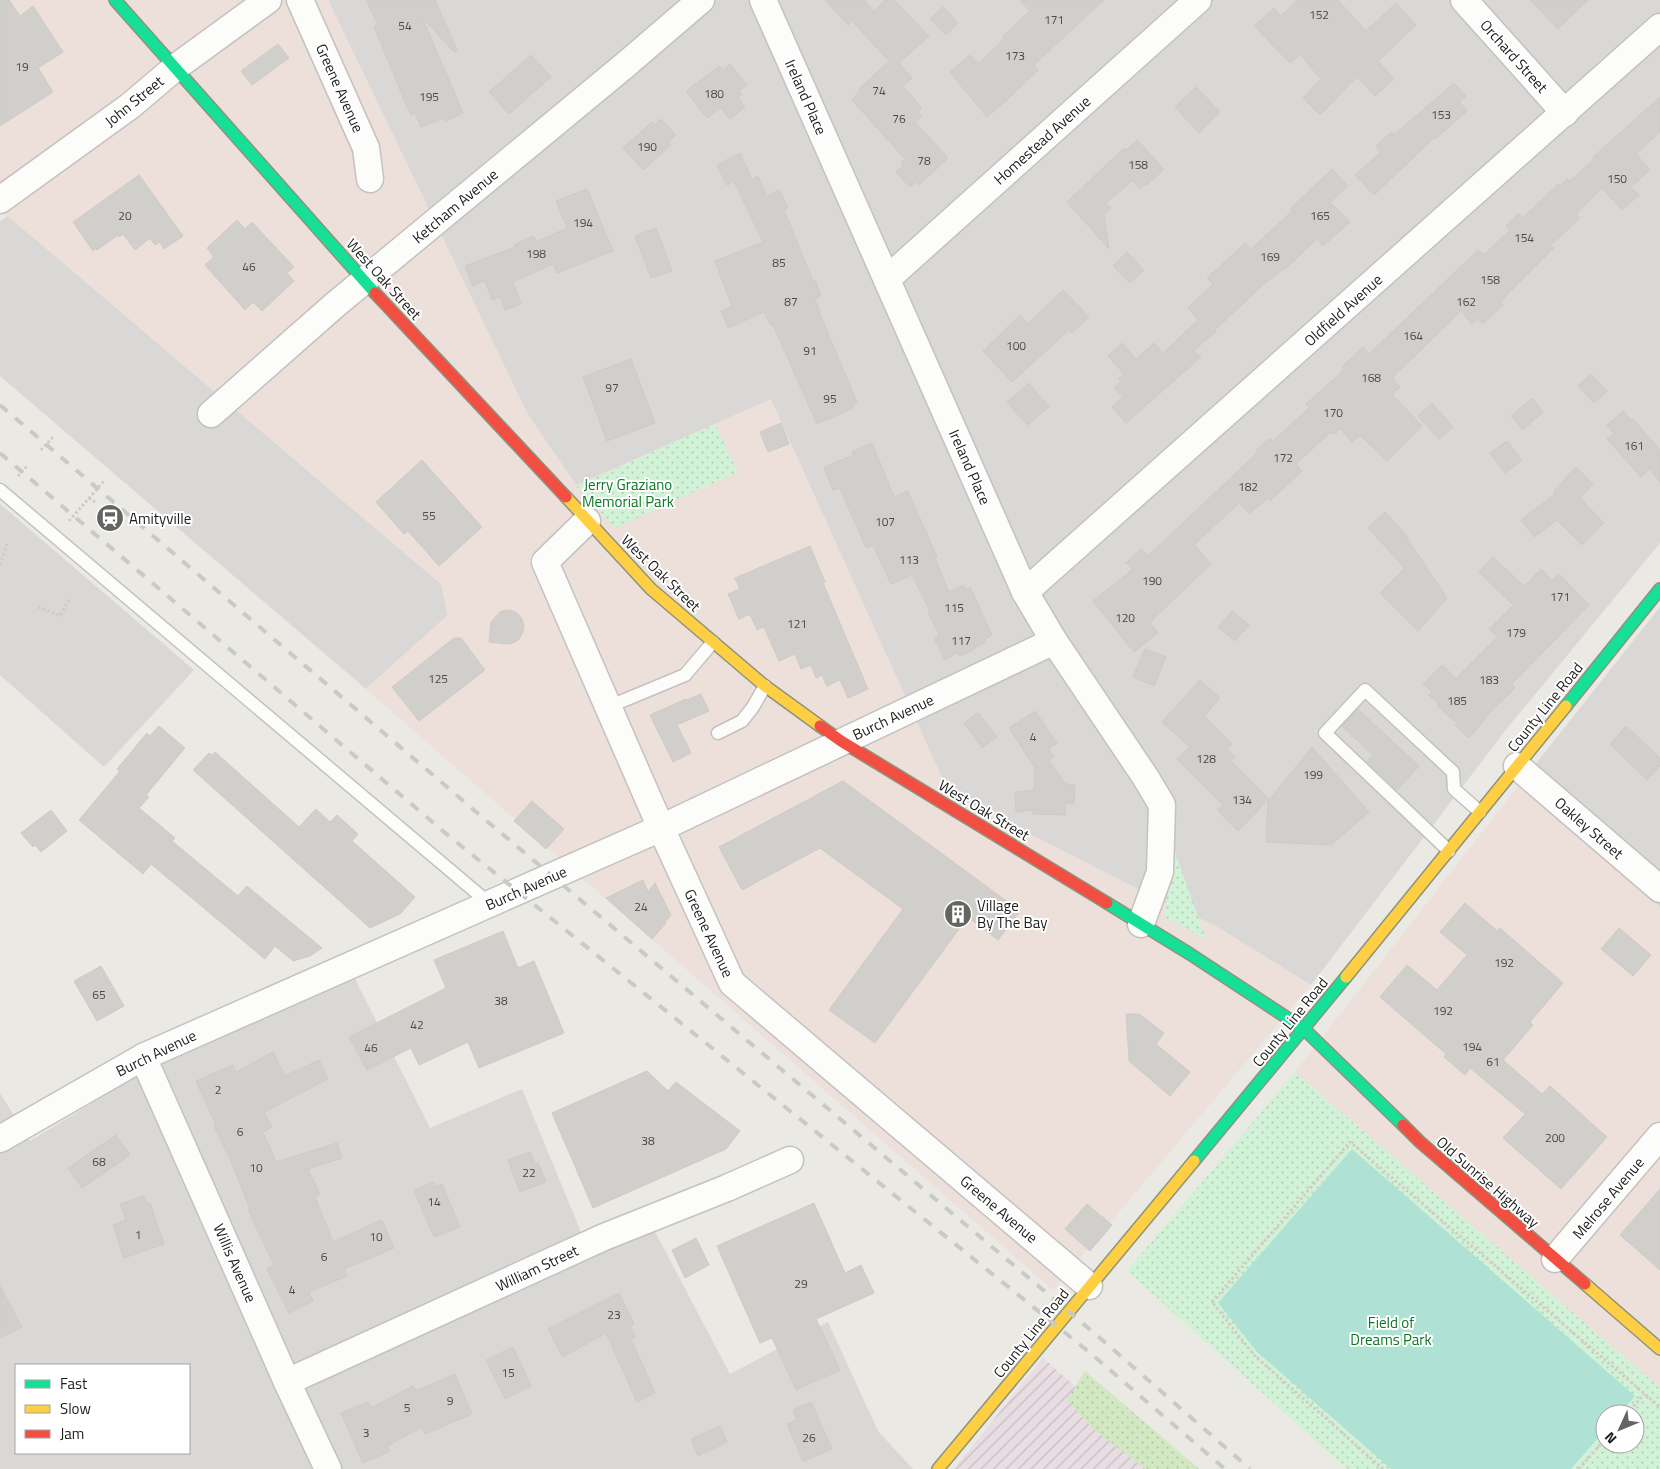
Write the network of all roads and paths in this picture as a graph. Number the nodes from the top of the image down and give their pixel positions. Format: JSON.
{"nodes":[{"id":1,"x":115,"y":0,"type":"edge"},
{"id":2,"x":268,"y":0,"type":"edge"},
{"id":3,"x":300,"y":0,"type":"edge"},
{"id":4,"x":701,"y":0,"type":"edge"},
{"id":5,"x":763,"y":0,"type":"edge"},
{"id":6,"x":1198,"y":0,"type":"edge"},
{"id":7,"x":1464,"y":0,"type":"edge"},
{"id":8,"x":1660,"y":27,"type":"edge"},
{"id":9,"x":176,"y":67,"type":"junction"},
{"id":10,"x":1565,"y":112,"type":"junction"},
{"id":11,"x":370,"y":179,"type":"dead end"},
{"id":12,"x":0,"y":200,"type":"edge"},
{"id":13,"x":887,"y":279,"type":"junction"},
{"id":14,"x":364,"y":280,"type":"junction"},
{"id":15,"x":211,"y":414,"type":"dead end"},
{"id":16,"x":54,"y":437,"type":"dead end"},
{"id":17,"x":41,"y":450,"type":"dead end"},
{"id":18,"x":27,"y":466,"type":"dead end"},
{"id":19,"x":18,"y":476,"type":"dead end"},
{"id":20,"x":104,"y":481,"type":"dead end"},
{"id":21,"x":0,"y":490,"type":"edge"},
{"id":22,"x":89,"y":498,"type":"junction"},
{"id":23,"x":95,"y":502,"type":"dead end"},
{"id":24,"x":69,"y":521,"type":"dead end"},
{"id":25,"x":587,"y":521,"type":"junction"},
{"id":26,"x":7,"y":544,"type":"dead end"},
{"id":27,"x":0,"y":565,"type":"edge"},
{"id":28,"x":1660,"y":589,"type":"edge"},
{"id":29,"x":1025,"y":592,"type":"junction"},
{"id":30,"x":70,"y":598,"type":"dead end"},
{"id":31,"x":38,"y":606,"type":"dead end"},
{"id":32,"x":1054,"y":641,"type":"junction"},
{"id":33,"x":713,"y":642,"type":"junction"},
{"id":34,"x":764,"y":686,"type":"junction"},
{"id":35,"x":608,"y":708,"type":"junction"},
{"id":36,"x":718,"y":733,"type":"dead end"},
{"id":37,"x":841,"y":742,"type":"junction"},
{"id":38,"x":1517,"y":766,"type":"junction"},
{"id":39,"x":1480,"y":812,"type":"junction"},
{"id":40,"x":661,"y":828,"type":"junction"},
{"id":41,"x":1449,"y":851,"type":"junction"},
{"id":42,"x":1660,"y":889,"type":"edge"},
{"id":43,"x":490,"y":904,"type":"junction"},
{"id":44,"x":1141,"y":924,"type":"junction"},
{"id":45,"x":1304,"y":1029,"type":"junction"},
{"id":46,"x":143,"y":1057,"type":"junction"},
{"id":47,"x":1660,"y":1136,"type":"edge"},
{"id":48,"x":0,"y":1139,"type":"edge"},
{"id":49,"x":790,"y":1160,"type":"dead end"},
{"id":50,"x":1555,"y":1259,"type":"junction"},
{"id":51,"x":1089,"y":1286,"type":"junction"},
{"id":52,"x":1660,"y":1349,"type":"edge"},
{"id":53,"x":287,"y":1382,"type":"junction"},
{"id":54,"x":1644,"y":1394,"type":"junction"},
{"id":55,"x":1636,"y":1404,"type":"edge"},
{"id":56,"x":1660,"y":1407,"type":"edge"},
{"id":57,"x":1595,"y":1451,"type":"edge"},
{"id":58,"x":328,"y":1469,"type":"edge"},
{"id":59,"x":938,"y":1469,"type":"edge"},
{"id":60,"x":1383,"y":1469,"type":"edge"},
{"id":61,"x":1580,"y":1469,"type":"edge"}],
"edges":[{"from":1,"to":9,"type":"main road","name":"West Oak Street"},
{"from":2,"to":9,"type":"street","name":"John Street"},
{"from":3,"to":11,"type":"street","name":"Greene Avenue"},
{"from":4,"to":14,"type":"street","name":"Ketcham Avenue"},
{"from":5,"to":13,"type":"street","name":"Ireland Place"},
{"from":6,"to":13,"type":"street","name":"Homestead Avenue"},
{"from":7,"to":10,"type":"street","name":"Orchard Street"},
{"from":8,"to":10,"type":"street","name":"Oldfield Avenue"},
{"from":9,"to":12,"type":"street","name":"John Street"},
{"from":9,"to":14,"type":"main road","name":"West Oak Street"},
{"from":10,"to":29,"type":"street","name":"Oldfield Avenue"},
{"from":13,"to":29,"type":"street","name":"Ireland Place"},
{"from":14,"to":15,"type":"street","name":"Ketcham Avenue"},
{"from":14,"to":25,"type":"main road","name":"West Oak Street"},
{"from":16,"to":17,"type":"path"},
{"from":18,"to":19,"type":"path"},
{"from":20,"to":22,"type":"path"},
{"from":21,"to":43,"type":"lane"},
{"from":22,"to":23,"type":"path"},
{"from":22,"to":24,"type":"path"},
{"from":25,"to":33,"type":"main road","name":"West Oak Street"},
{"from":25,"to":35,"type":"street","name":"Greene Avenue"},
{"from":26,"to":27,"type":"path"},
{"from":28,"to":38,"type":"main road","name":"County Line Road"},
{"from":29,"to":32,"type":"street","name":"Ireland Place"},
{"from":30,"to":31,"type":"path"},
{"from":32,"to":37,"type":"street","name":"Burch Avenue"},
{"from":32,"to":44,"type":"street","name":"Ireland Place"},
{"from":33,"to":34,"type":"main road","name":"West Oak Street"},
{"from":33,"to":35,"type":"lane"},
{"from":34,"to":36,"type":"lane"},
{"from":34,"to":37,"type":"main road","name":"West Oak Street"},
{"from":35,"to":40,"type":"street","name":"Greene Avenue"},
{"from":37,"to":40,"type":"street","name":"Burch Avenue"},
{"from":37,"to":44,"type":"main road","name":"West Oak Street"},
{"from":38,"to":39,"type":"main road","name":"County Line Road"},
{"from":38,"to":42,"type":"street","name":"Oakley Street"},
{"from":39,"to":41,"type":"main road","name":"County Line Road"},
{"from":39,"to":41,"type":"lane"},
{"from":40,"to":43,"type":"street","name":"Burch Avenue"},
{"from":40,"to":51,"type":"street","name":"Greene Avenue"},
{"from":41,"to":45,"type":"main road","name":"County Line Road"},
{"from":43,"to":46,"type":"street","name":"Burch Avenue"},
{"from":44,"to":45,"type":"main road","name":"West Oak Street"},
{"from":45,"to":50,"type":"main road","name":"Old Sunrise Highway"},
{"from":45,"to":51,"type":"main road","name":"County Line Road"},
{"from":46,"to":48,"type":"street","name":"Burch Avenue"},
{"from":46,"to":53,"type":"street","name":"Willis Avenue"},
{"from":47,"to":50,"type":"street","name":"Melrose Avenue"},
{"from":49,"to":53,"type":"street","name":"William Street"},
{"from":50,"to":52,"type":"main road","name":"Old Sunrise Highway"},
{"from":51,"to":59,"type":"main road","name":"County Line Road"},
{"from":53,"to":58,"type":"street","name":"Willis Avenue"},
{"from":54,"to":55,"type":"path"},
{"from":54,"to":56,"type":"path"},
{"from":54,"to":60,"type":"path"},
{"from":57,"to":61,"type":"path"}]}
